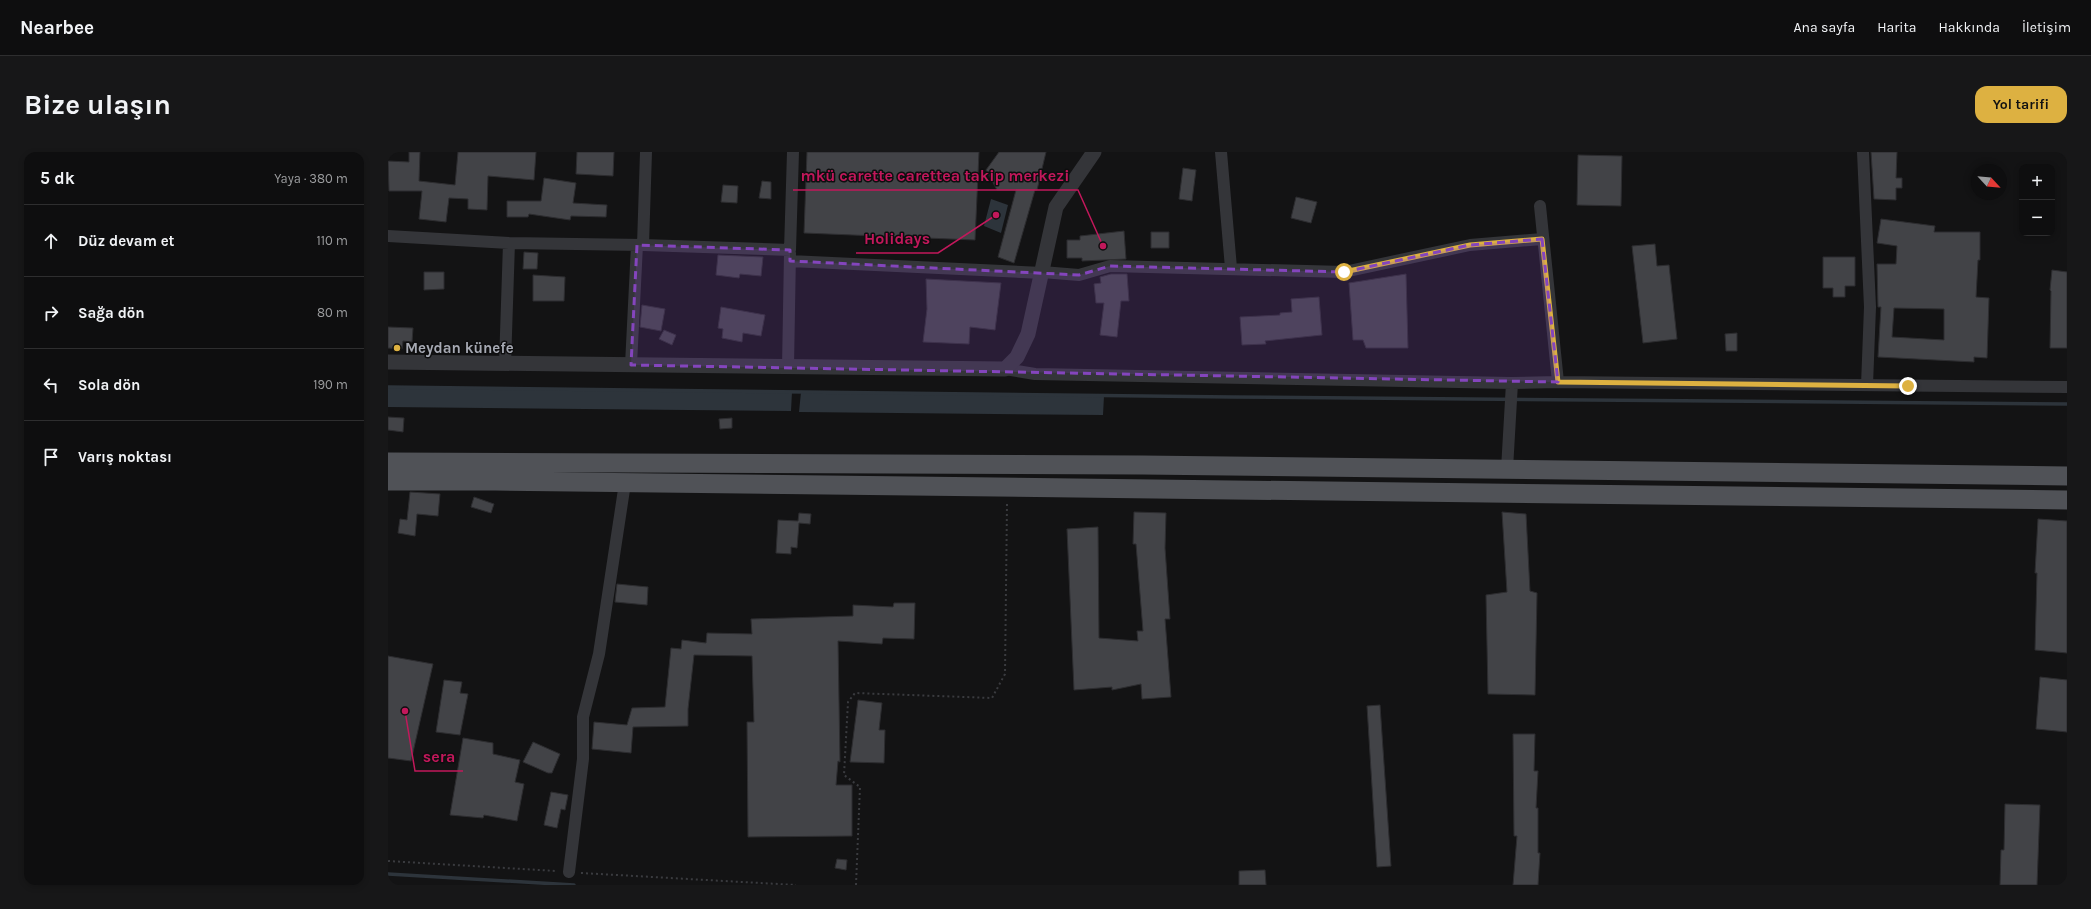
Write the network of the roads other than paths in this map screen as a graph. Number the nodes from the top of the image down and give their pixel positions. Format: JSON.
{"nodes":[{"id":1,"x":646,"y":152,"type":"edge"},
{"id":2,"x":792,"y":152,"type":"edge"},
{"id":3,"x":1094,"y":152,"type":"edge"},
{"id":4,"x":1221,"y":152,"type":"edge"},
{"id":5,"x":1863,"y":152,"type":"edge"},
{"id":6,"x":1540,"y":206,"type":"dead end"},
{"id":7,"x":388,"y":236,"type":"edge"},
{"id":8,"x":1542,"y":239,"type":"junction"},
{"id":9,"x":510,"y":243,"type":"junction"},
{"id":10,"x":640,"y":245,"type":"junction"},
{"id":11,"x":790,"y":256,"type":"junction"},
{"id":12,"x":1231,"y":268,"type":"junction"},
{"id":13,"x":1042,"y":272,"type":"junction"},
{"id":14,"x":388,"y":362,"type":"edge"},
{"id":15,"x":506,"y":364,"type":"junction"},
{"id":16,"x":631,"y":365,"type":"junction"},
{"id":17,"x":788,"y":367,"type":"junction"},
{"id":18,"x":1005,"y":370,"type":"junction"},
{"id":19,"x":1558,"y":382,"type":"junction"},
{"id":20,"x":1512,"y":384,"type":"junction"},
{"id":21,"x":1868,"y":385,"type":"junction"},
{"id":22,"x":2067,"y":387,"type":"edge"},
{"id":23,"x":388,"y":462,"type":"edge"},
{"id":24,"x":1507,"y":469,"type":"junction"},
{"id":25,"x":2067,"y":476,"type":"edge"},
{"id":26,"x":388,"y":482,"type":"edge"},
{"id":27,"x":625,"y":483,"type":"junction"},
{"id":28,"x":2067,"y":500,"type":"edge"},
{"id":29,"x":569,"y":872,"type":"road end"}],
"edges":[{"from":1,"to":10,"type":"street"},
{"from":2,"to":11,"type":"street"},
{"from":3,"to":13,"type":"street"},
{"from":4,"to":12,"type":"street"},
{"from":5,"to":21,"type":"street"},
{"from":6,"to":8,"type":"street"},
{"from":7,"to":9,"type":"street"},
{"from":8,"to":12,"type":"street"},
{"from":8,"to":19,"type":"street"},
{"from":9,"to":10,"type":"street"},
{"from":9,"to":15,"type":"street"},
{"from":10,"to":11,"type":"street"},
{"from":10,"to":16,"type":"street"},
{"from":11,"to":13,"type":"street"},
{"from":11,"to":17,"type":"street"},
{"from":12,"to":13,"type":"street"},
{"from":13,"to":18,"type":"street"},
{"from":14,"to":15,"type":"street"},
{"from":15,"to":16,"type":"street"},
{"from":16,"to":17,"type":"street"},
{"from":17,"to":18,"type":"street"},
{"from":18,"to":20,"type":"street"},
{"from":19,"to":20,"type":"street"},
{"from":19,"to":21,"type":"street"},
{"from":20,"to":24,"type":"street"},
{"from":21,"to":22,"type":"street"},
{"from":23,"to":24,"type":"main road"},
{"from":24,"to":25,"type":"main road"},
{"from":26,"to":27,"type":"main road"},
{"from":27,"to":28,"type":"main road"},
{"from":27,"to":29,"type":"street"}]}
